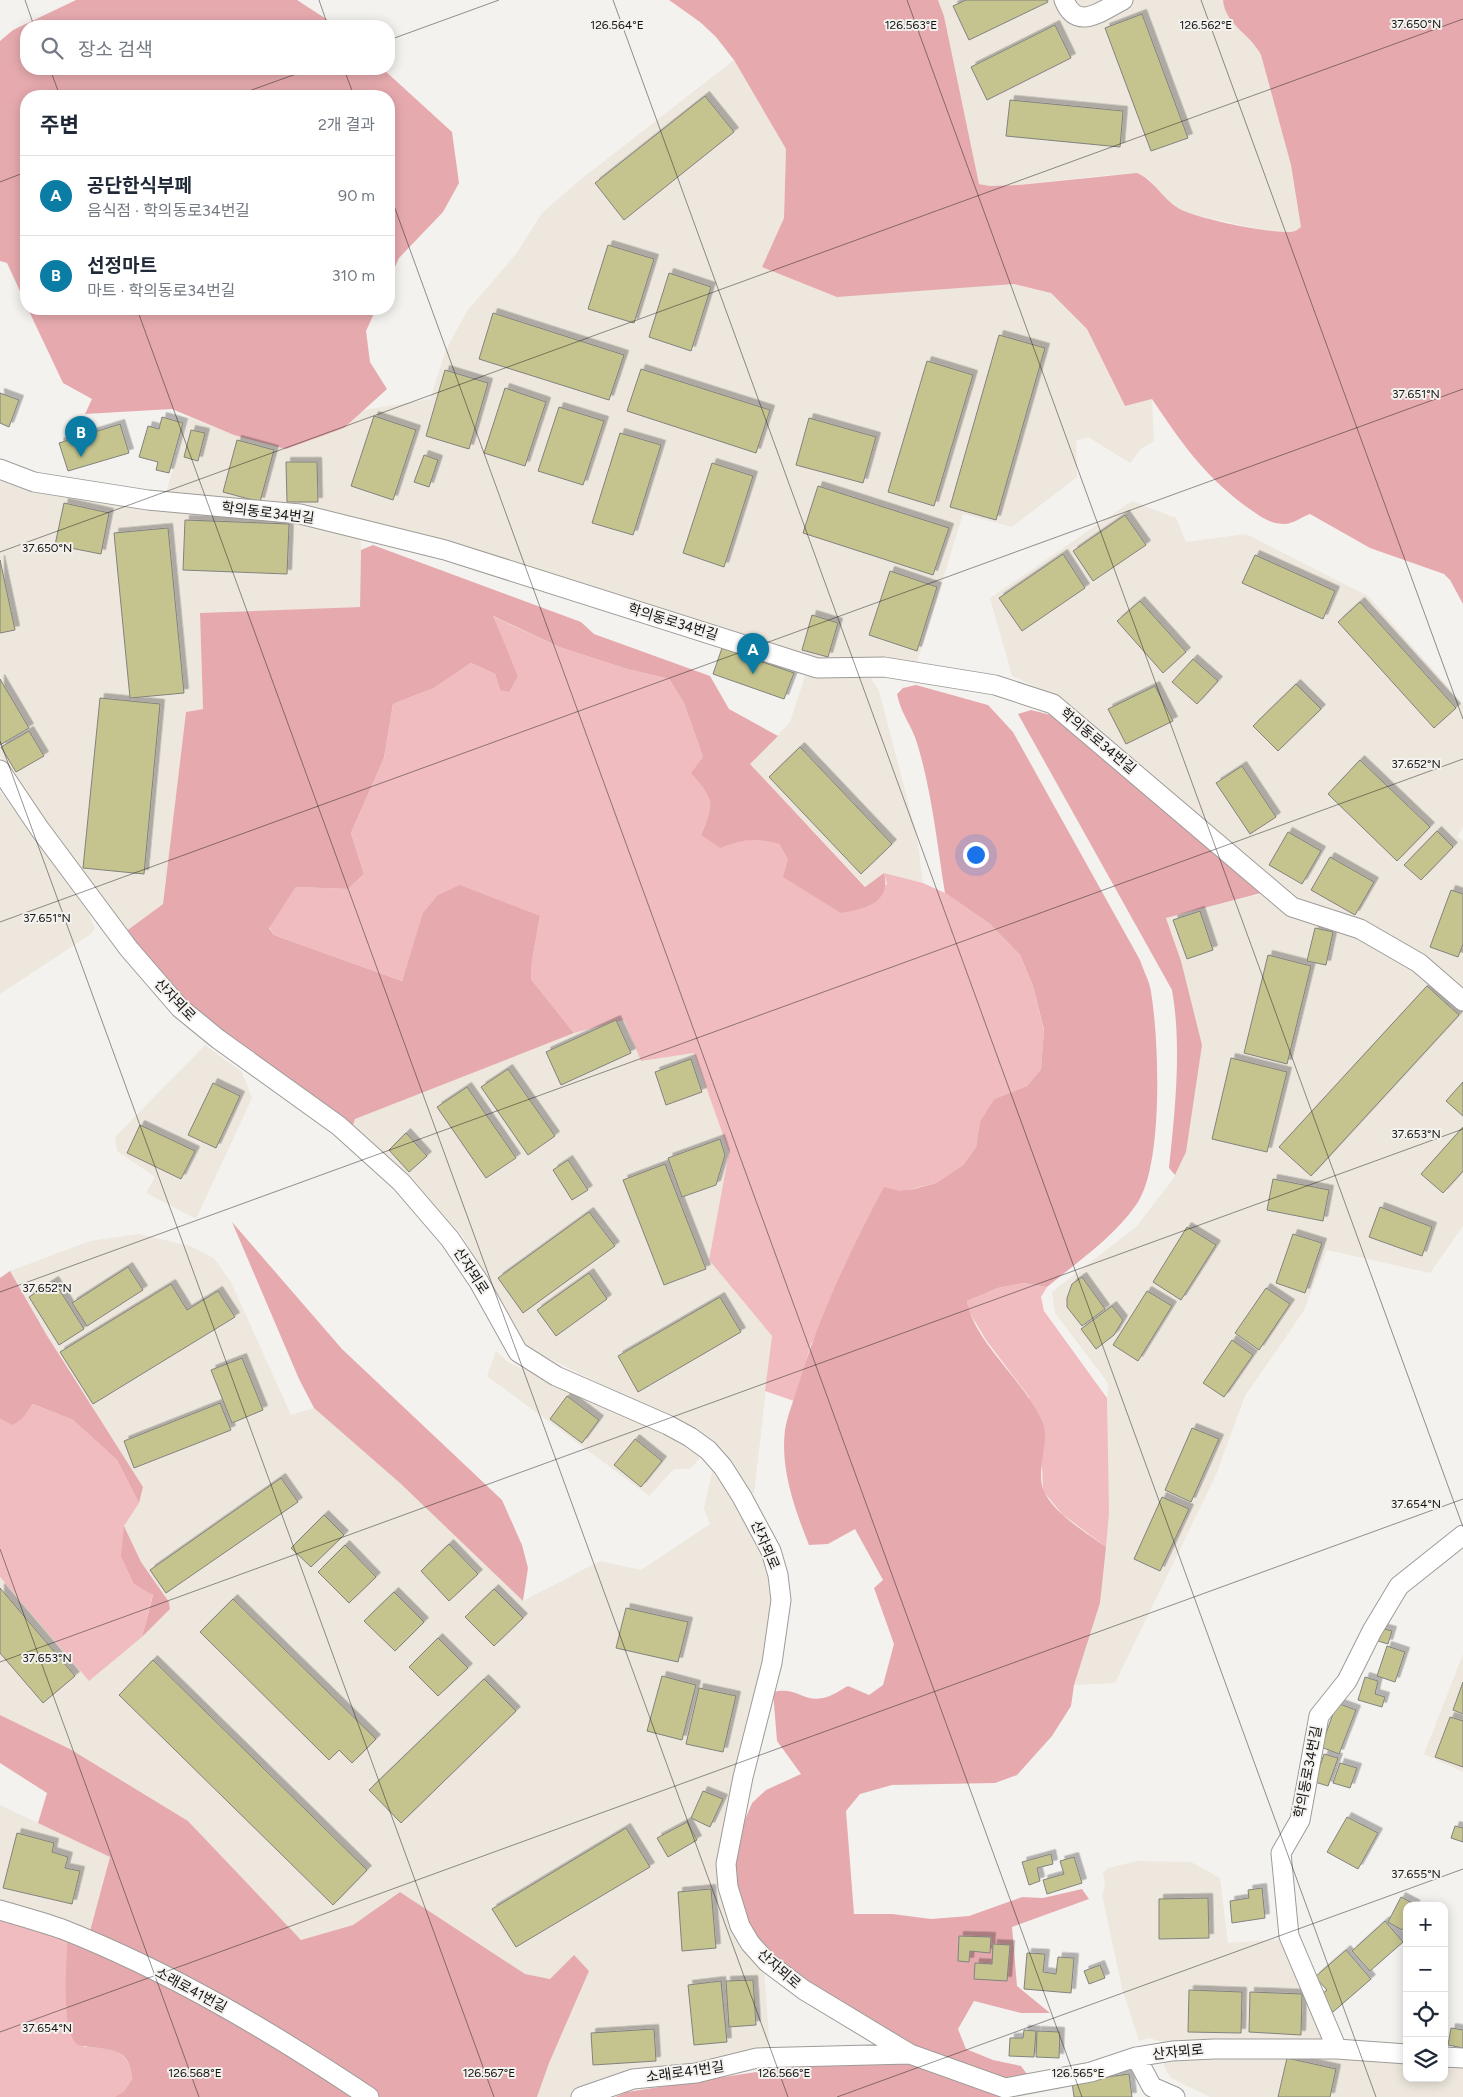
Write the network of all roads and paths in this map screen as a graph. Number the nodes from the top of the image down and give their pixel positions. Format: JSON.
{"nodes":[{"id":1,"x":1064,"y":0,"type":"edge"},
{"id":2,"x":1123,"y":0,"type":"edge"},
{"id":3,"x":0,"y":469,"type":"edge"},
{"id":4,"x":0,"y":770,"type":"edge"},
{"id":5,"x":1463,"y":1000,"type":"edge"},
{"id":6,"x":1463,"y":1535,"type":"edge"},
{"id":7,"x":0,"y":1910,"type":"edge"},
{"id":8,"x":1337,"y":2049,"type":"junction"},
{"id":9,"x":910,"y":2054,"type":"junction"},
{"id":10,"x":1403,"y":2054,"type":"edge"},
{"id":11,"x":1136,"y":2057,"type":"junction"},
{"id":12,"x":1448,"y":2057,"type":"edge"},
{"id":13,"x":1463,"y":2058,"type":"edge"},
{"id":14,"x":368,"y":2097,"type":"edge"},
{"id":15,"x":581,"y":2097,"type":"edge"},
{"id":16,"x":1175,"y":2097,"type":"edge"}],
"edges":[{"from":1,"to":2,"type":"street"},
{"from":3,"to":5,"type":"street","name":"학의동로34번길"},
{"from":4,"to":9,"type":"street","name":"산자뫼로"},
{"from":6,"to":8,"type":"street","name":"학의동로34번길"},
{"from":7,"to":14,"type":"street","name":"소래로41번길"},
{"from":8,"to":10,"type":"street","name":"산자뫼로"},
{"from":8,"to":11,"type":"street","name":"산자뫼로"},
{"from":9,"to":11,"type":"street","name":"산자뫼로"},
{"from":9,"to":15,"type":"street","name":"소래로41번길"},
{"from":11,"to":16,"type":"street"},
{"from":12,"to":13,"type":"street"}]}
